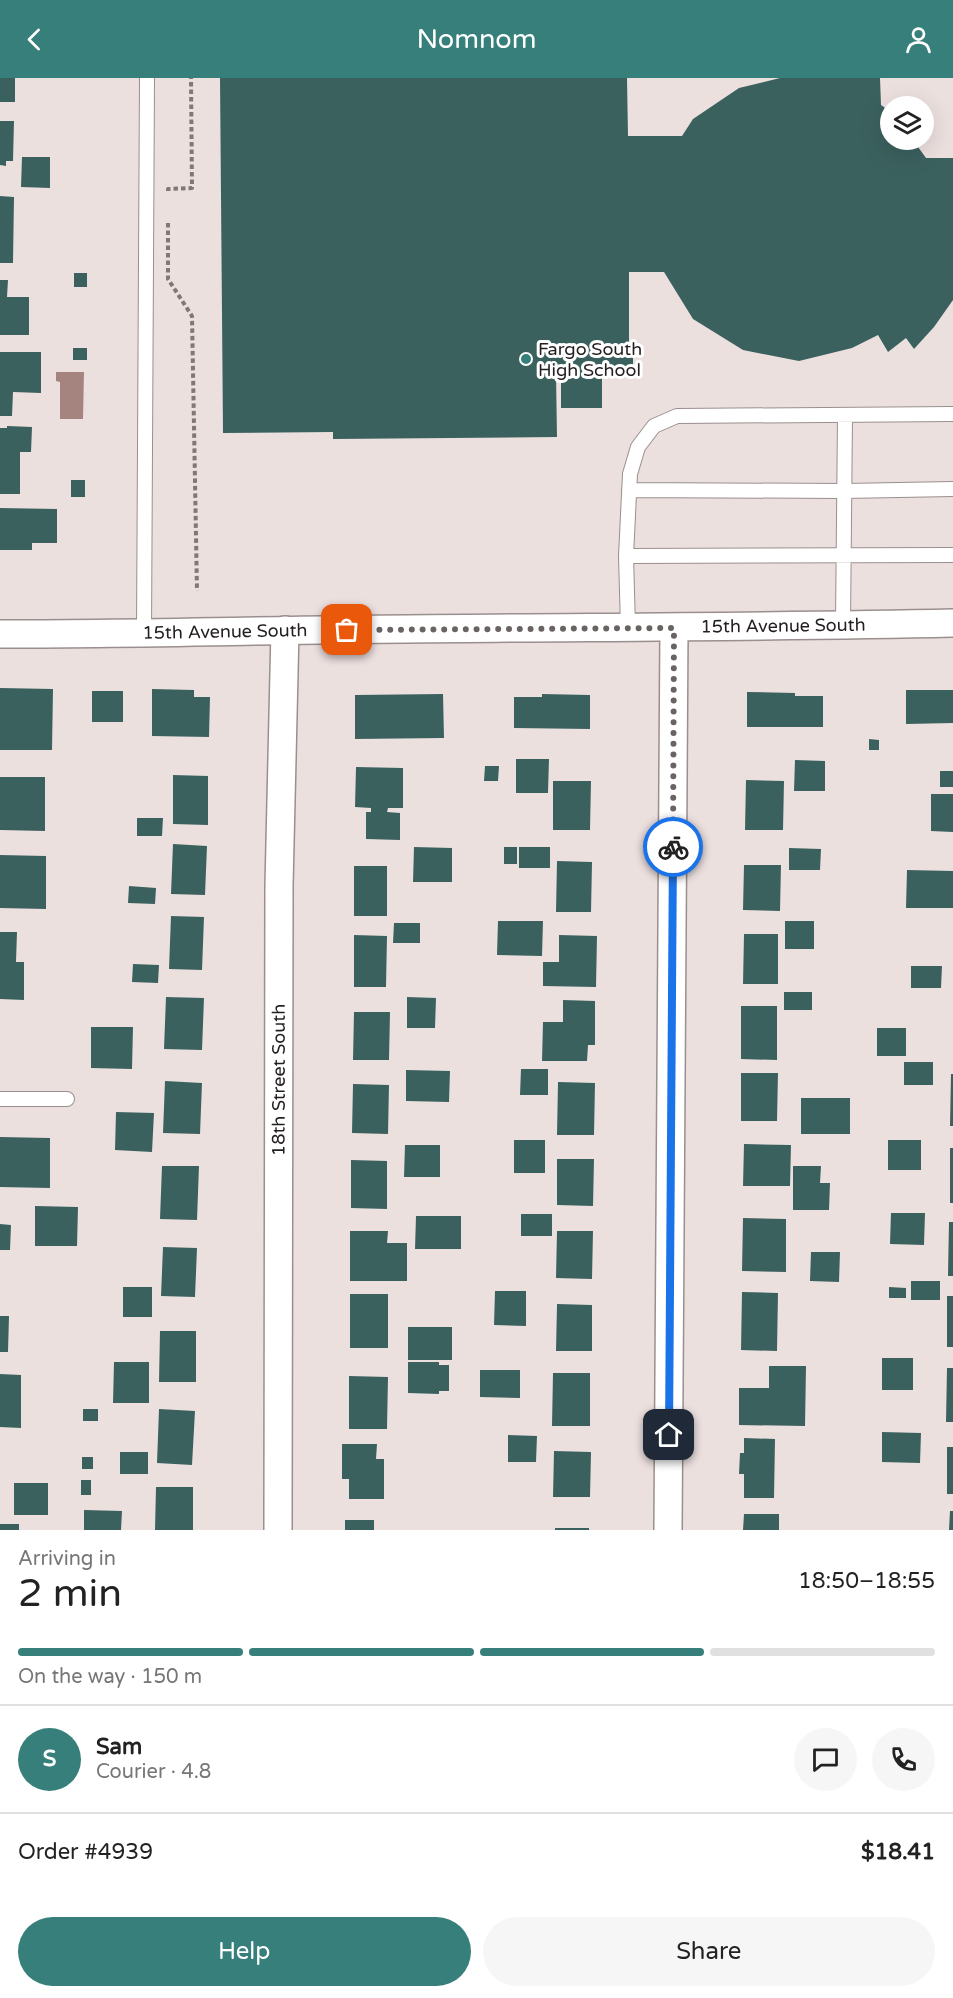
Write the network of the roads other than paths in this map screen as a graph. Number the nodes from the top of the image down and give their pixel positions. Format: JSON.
{"nodes":[{"id":1,"x":147,"y":78,"type":"edge"},
{"id":2,"x":953,"y":414,"type":"edge"},
{"id":3,"x":845,"y":416,"type":"junction"},
{"id":4,"x":953,"y":489,"type":"edge"},
{"id":5,"x":629,"y":490,"type":"junction"},
{"id":6,"x":844,"y":491,"type":"junction"},
{"id":7,"x":953,"y":555,"type":"edge"},
{"id":8,"x":626,"y":556,"type":"junction"},
{"id":9,"x":843,"y":556,"type":"junction"},
{"id":10,"x":953,"y":623,"type":"edge"},
{"id":11,"x":843,"y":624,"type":"junction"},
{"id":12,"x":628,"y":627,"type":"junction"},
{"id":13,"x":674,"y":628,"type":"junction"},
{"id":14,"x":285,"y":630,"type":"junction"},
{"id":15,"x":0,"y":634,"type":"edge"},
{"id":16,"x":144,"y":634,"type":"junction"},
{"id":17,"x":0,"y":1099,"type":"edge"},
{"id":18,"x":67,"y":1099,"type":"dead end"},
{"id":19,"x":278,"y":1530,"type":"edge"},
{"id":20,"x":668,"y":1530,"type":"edge"}],
"edges":[{"from":1,"to":16,"type":"lane"},
{"from":2,"to":3,"type":"lane"},
{"from":3,"to":5,"type":"lane"},
{"from":3,"to":6,"type":"lane"},
{"from":4,"to":6,"type":"lane"},
{"from":5,"to":6,"type":"lane"},
{"from":5,"to":8,"type":"lane"},
{"from":6,"to":9,"type":"lane"},
{"from":7,"to":9,"type":"lane"},
{"from":8,"to":9,"type":"lane"},
{"from":8,"to":12,"type":"lane"},
{"from":9,"to":11,"type":"lane"},
{"from":10,"to":11,"type":"street","name":"15th Avenue South"},
{"from":11,"to":13,"type":"street","name":"15th Avenue South"},
{"from":12,"to":13,"type":"street","name":"15th Avenue South"},
{"from":12,"to":14,"type":"street","name":"15th Avenue South"},
{"from":13,"to":20,"type":"street"},
{"from":14,"to":16,"type":"street","name":"15th Avenue South"},
{"from":14,"to":19,"type":"street","name":"18th Street South"},
{"from":15,"to":16,"type":"street","name":"15th Avenue South"},
{"from":17,"to":18,"type":"lane"}]}
